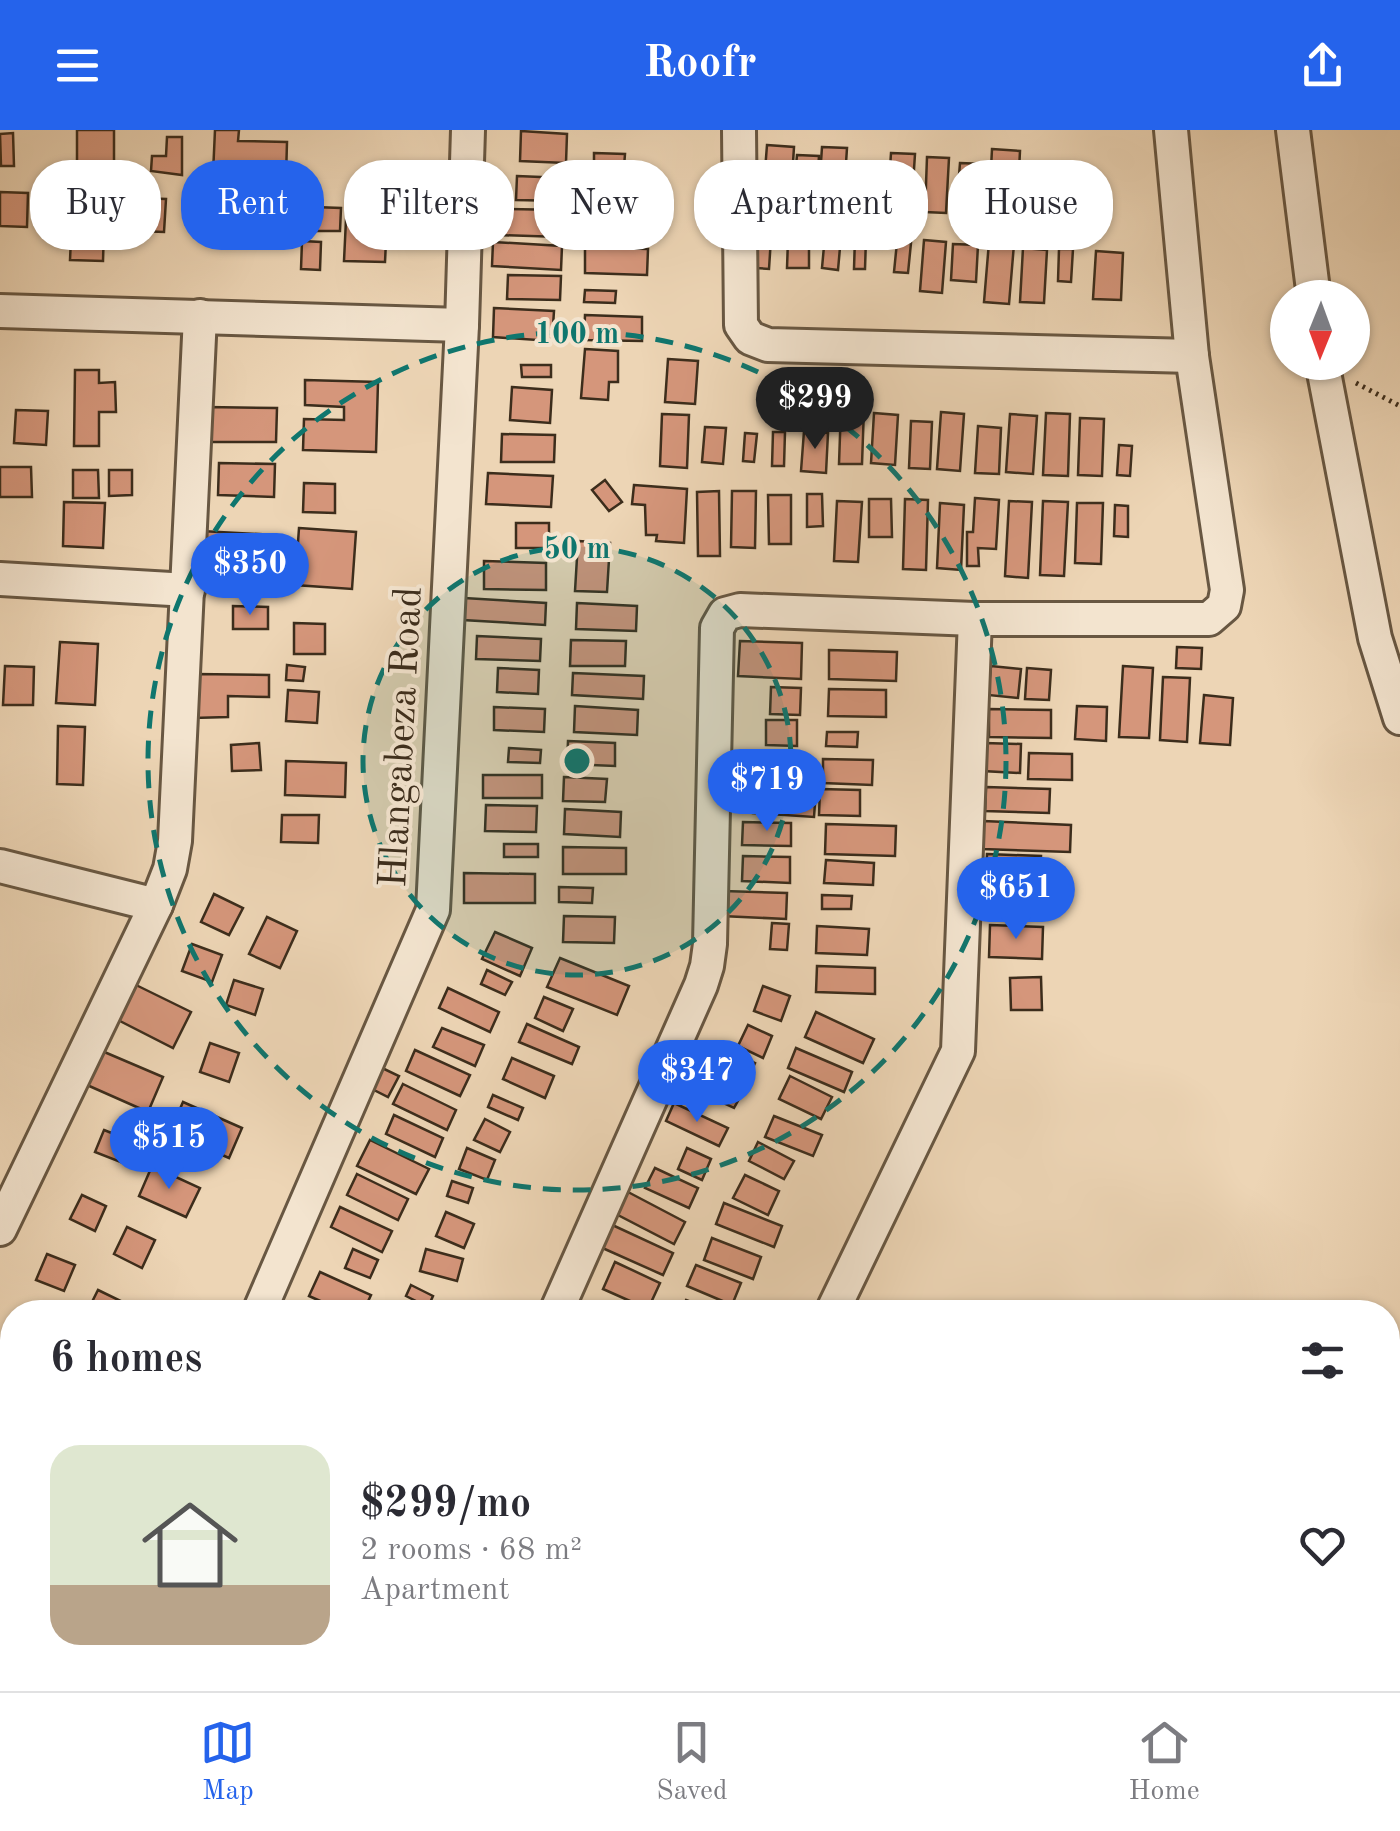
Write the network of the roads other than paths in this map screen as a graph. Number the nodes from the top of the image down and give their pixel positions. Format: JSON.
{"nodes":[{"id":1,"x":468,"y":130,"type":"edge"},
{"id":2,"x":739,"y":130,"type":"edge"},
{"id":3,"x":1172,"y":130,"type":"edge"},
{"id":4,"x":1292,"y":130,"type":"edge"},
{"id":5,"x":1312,"y":280,"type":"edge"},
{"id":6,"x":0,"y":311,"type":"edge"},
{"id":7,"x":200,"y":316,"type":"junction"},
{"id":8,"x":462,"y":326,"type":"junction"},
{"id":9,"x":1192,"y":356,"type":"junction"},
{"id":10,"x":1325,"y":380,"type":"edge"},
{"id":11,"x":0,"y":579,"type":"edge"},
{"id":12,"x":188,"y":590,"type":"junction"},
{"id":13,"x":975,"y":620,"type":"junction"},
{"id":14,"x":1400,"y":718,"type":"edge"},
{"id":15,"x":0,"y":866,"type":"edge"},
{"id":16,"x":156,"y":905,"type":"junction"},
{"id":17,"x":0,"y":1229,"type":"edge"},
{"id":18,"x":264,"y":1300,"type":"edge"},
{"id":19,"x":564,"y":1300,"type":"edge"},
{"id":20,"x":838,"y":1300,"type":"edge"}],
"edges":[{"from":1,"to":8,"type":"street","name":"Hlangabeza Road"},
{"from":2,"to":9,"type":"street"},
{"from":3,"to":9,"type":"street"},
{"from":4,"to":5,"type":"street"},
{"from":6,"to":7,"type":"street"},
{"from":7,"to":8,"type":"street"},
{"from":7,"to":12,"type":"street"},
{"from":8,"to":18,"type":"street","name":"Hlangabeza Road"},
{"from":9,"to":13,"type":"street"},
{"from":10,"to":14,"type":"street"},
{"from":11,"to":12,"type":"street"},
{"from":12,"to":16,"type":"street"},
{"from":13,"to":19,"type":"street"},
{"from":13,"to":20,"type":"street"},
{"from":15,"to":16,"type":"street"},
{"from":16,"to":17,"type":"street"}]}
